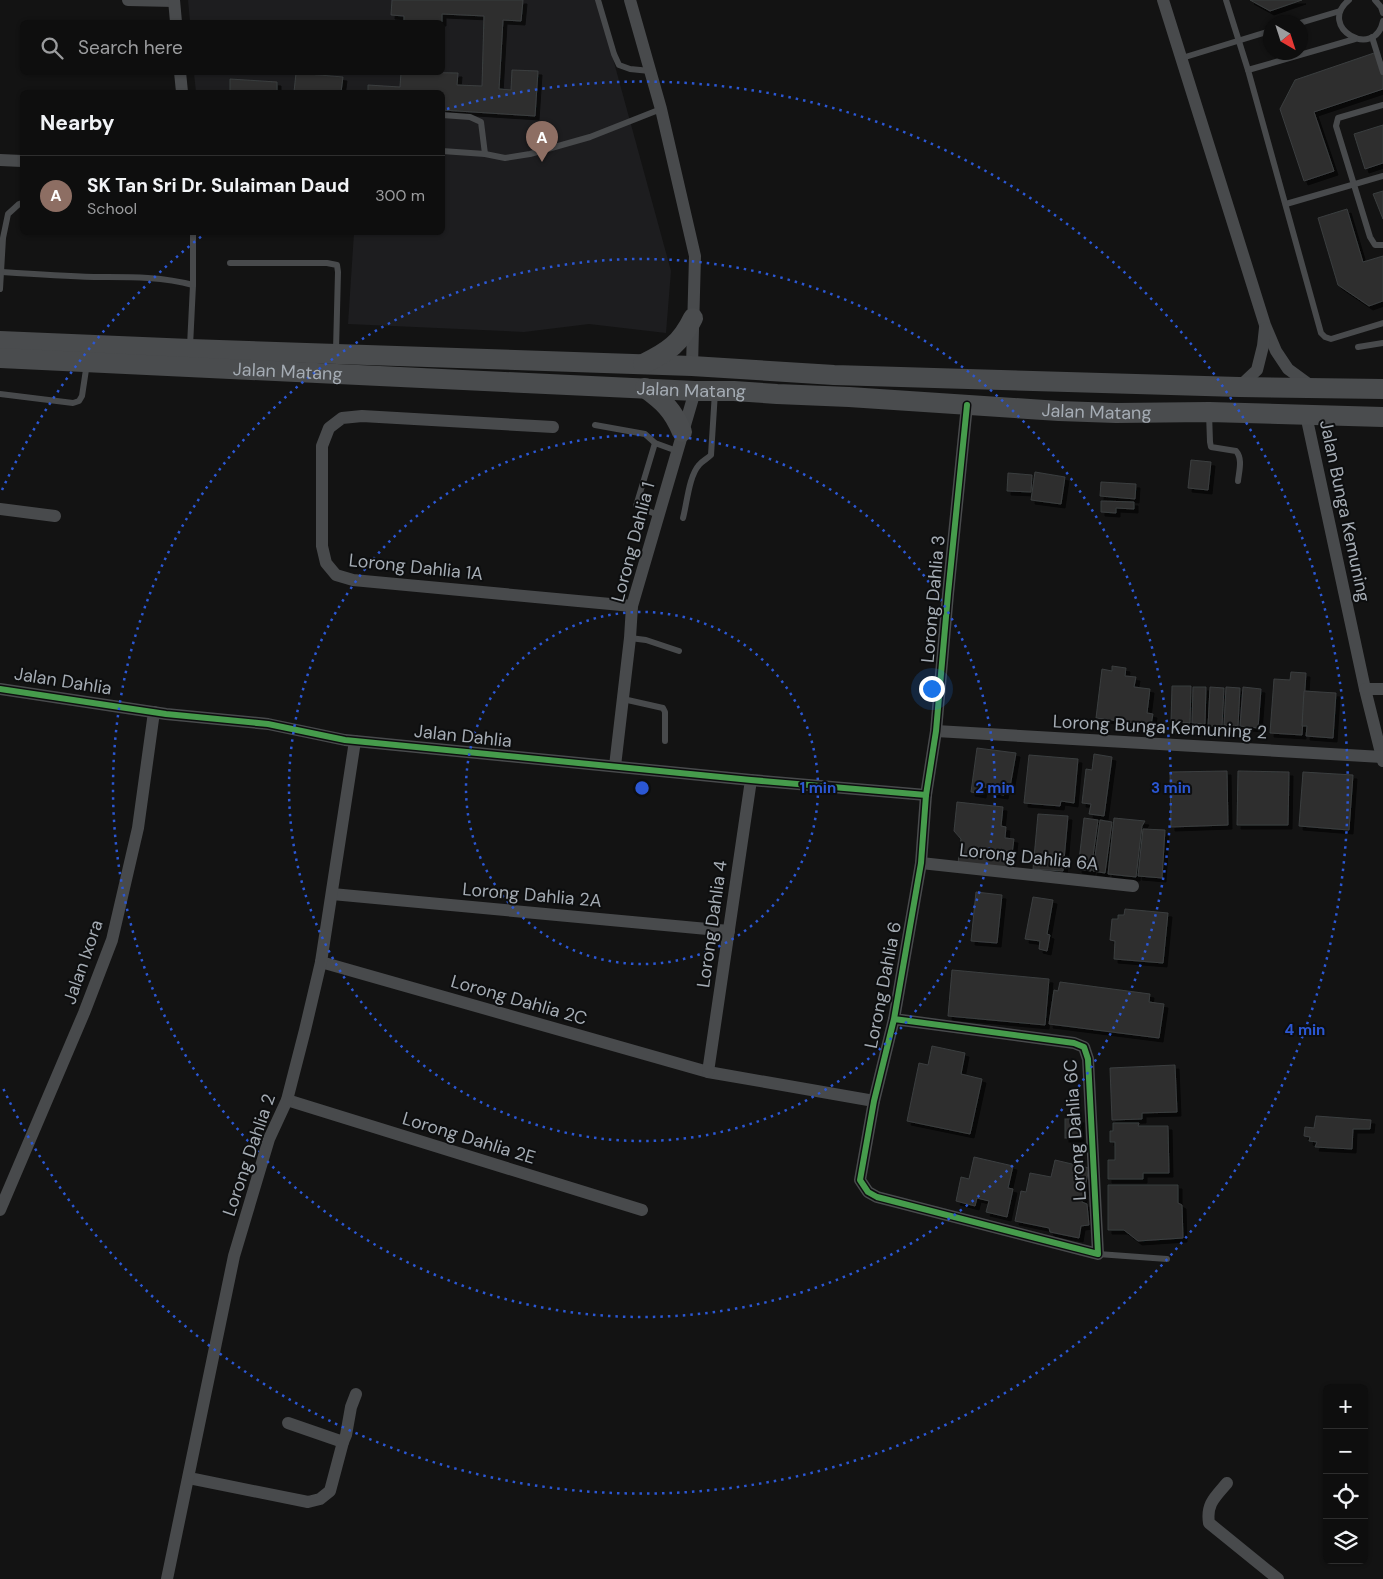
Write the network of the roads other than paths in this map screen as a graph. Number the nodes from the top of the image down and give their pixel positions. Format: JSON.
{"nodes":[{"id":1,"x":128,"y":0,"type":"edge"},
{"id":2,"x":174,"y":0,"type":"edge"},
{"id":3,"x":598,"y":0,"type":"edge"},
{"id":4,"x":630,"y":0,"type":"edge"},
{"id":5,"x":1163,"y":0,"type":"edge"},
{"id":6,"x":1226,"y":0,"type":"edge"},
{"id":7,"x":1349,"y":0,"type":"edge"},
{"id":8,"x":1374,"y":0,"type":"edge"},
{"id":9,"x":1340,"y":11,"type":"junction"},
{"id":10,"x":1383,"y":14,"type":"edge"},
{"id":11,"x":176,"y":20,"type":"edge"},
{"id":12,"x":1308,"y":21,"type":"edge"},
{"id":13,"x":1383,"y":21,"type":"edge"},
{"id":14,"x":1381,"y":31,"type":"edge"},
{"id":15,"x":1263,"y":34,"type":"edge"},
{"id":16,"x":1372,"y":37,"type":"junction"},
{"id":17,"x":1355,"y":39,"type":"junction"},
{"id":18,"x":1239,"y":41,"type":"junction"},
{"id":19,"x":1182,"y":58,"type":"junction"},
{"id":20,"x":650,"y":70,"type":"junction"},
{"id":21,"x":1248,"y":70,"type":"junction"},
{"id":22,"x":1383,"y":72,"type":"edge"},
{"id":23,"x":180,"y":75,"type":"edge"},
{"id":24,"x":182,"y":90,"type":"edge"},
{"id":25,"x":1383,"y":105,"type":"edge"},
{"id":26,"x":661,"y":109,"type":"junction"},
{"id":27,"x":445,"y":114,"type":"edge"},
{"id":28,"x":445,"y":151,"type":"edge"},
{"id":29,"x":485,"y":154,"type":"junction"},
{"id":30,"x":0,"y":160,"type":"edge"},
{"id":31,"x":20,"y":161,"type":"edge"},
{"id":32,"x":1383,"y":176,"type":"edge"},
{"id":33,"x":1354,"y":184,"type":"junction"},
{"id":34,"x":20,"y":204,"type":"edge"},
{"id":35,"x":1286,"y":204,"type":"junction"},
{"id":36,"x":193,"y":235,"type":"edge"},
{"id":37,"x":1,"y":238,"type":"edge"},
{"id":38,"x":1383,"y":245,"type":"edge"},
{"id":39,"x":230,"y":263,"type":"dead end"},
{"id":40,"x":2,"y":272,"type":"junction"},
{"id":41,"x":193,"y":285,"type":"junction"},
{"id":42,"x":0,"y":289,"type":"edge"},
{"id":43,"x":693,"y":318,"type":"junction"},
{"id":44,"x":1383,"y":323,"type":"edge"},
{"id":45,"x":1265,"y":325,"type":"junction"},
{"id":46,"x":0,"y":341,"type":"edge"},
{"id":47,"x":1383,"y":343,"type":"edge"},
{"id":48,"x":1358,"y":347,"type":"dead end"},
{"id":49,"x":190,"y":349,"type":"junction"},
{"id":50,"x":336,"y":354,"type":"junction"},
{"id":51,"x":0,"y":358,"type":"edge"},
{"id":52,"x":87,"y":362,"type":"junction"},
{"id":53,"x":641,"y":364,"type":"junction"},
{"id":54,"x":692,"y":366,"type":"junction"},
{"id":55,"x":1239,"y":387,"type":"junction"},
{"id":56,"x":645,"y":388,"type":"junction"},
{"id":57,"x":1315,"y":389,"type":"junction"},
{"id":58,"x":1383,"y":389,"type":"edge"},
{"id":59,"x":715,"y":391,"type":"junction"},
{"id":60,"x":0,"y":394,"type":"edge"},
{"id":61,"x":967,"y":405,"type":"junction"},
{"id":62,"x":1209,"y":412,"type":"junction"},
{"id":63,"x":1306,"y":415,"type":"junction"},
{"id":64,"x":1383,"y":417,"type":"edge"},
{"id":65,"x":595,"y":425,"type":"dead end"},
{"id":66,"x":553,"y":427,"type":"dead end"},
{"id":67,"x":680,"y":442,"type":"junction"},
{"id":68,"x":654,"y":443,"type":"junction"},
{"id":69,"x":1238,"y":481,"type":"dead end"},
{"id":70,"x":0,"y":509,"type":"edge"},
{"id":71,"x":658,"y":515,"type":"junction"},
{"id":72,"x":55,"y":516,"type":"dead end"},
{"id":73,"x":684,"y":518,"type":"dead end"},
{"id":74,"x":632,"y":606,"type":"junction"},
{"id":75,"x":630,"y":638,"type":"junction"},
{"id":76,"x":679,"y":651,"type":"dead end"},
{"id":77,"x":0,"y":689,"type":"edge"},
{"id":78,"x":1366,"y":689,"type":"junction"},
{"id":79,"x":1383,"y":689,"type":"edge"},
{"id":80,"x":623,"y":699,"type":"junction"},
{"id":81,"x":154,"y":712,"type":"junction"},
{"id":82,"x":936,"y":731,"type":"junction"},
{"id":83,"x":355,"y":741,"type":"junction"},
{"id":84,"x":665,"y":741,"type":"dead end"},
{"id":85,"x":1382,"y":759,"type":"edge"},
{"id":86,"x":615,"y":766,"type":"junction"},
{"id":87,"x":751,"y":780,"type":"junction"},
{"id":88,"x":926,"y":795,"type":"junction"},
{"id":89,"x":921,"y":863,"type":"junction"},
{"id":90,"x":1133,"y":886,"type":"dead end"},
{"id":91,"x":332,"y":894,"type":"junction"},
{"id":92,"x":728,"y":931,"type":"junction"},
{"id":93,"x":321,"y":962,"type":"junction"},
{"id":94,"x":894,"y":1019,"type":"junction"},
{"id":95,"x":708,"y":1072,"type":"junction"},
{"id":96,"x":287,"y":1100,"type":"junction"},
{"id":97,"x":874,"y":1101,"type":"junction"},
{"id":98,"x":0,"y":1210,"type":"edge"},
{"id":99,"x":642,"y":1210,"type":"dead end"},
{"id":100,"x":1098,"y":1254,"type":"junction"},
{"id":101,"x":1167,"y":1259,"type":"dead end"},
{"id":102,"x":356,"y":1394,"type":"dead end"},
{"id":103,"x":288,"y":1423,"type":"dead end"},
{"id":104,"x":343,"y":1442,"type":"junction"},
{"id":105,"x":189,"y":1478,"type":"junction"},
{"id":106,"x":1227,"y":1483,"type":"dead end"},
{"id":107,"x":167,"y":1579,"type":"edge"},
{"id":108,"x":1278,"y":1579,"type":"edge"}],
"edges":[{"from":1,"to":2,"type":"street"},
{"from":2,"to":11,"type":"street"},
{"from":3,"to":20,"type":"lane"},
{"from":4,"to":20,"type":"street"},
{"from":5,"to":19,"type":"street"},
{"from":6,"to":18,"type":"lane"},
{"from":7,"to":9,"type":"lane"},
{"from":8,"to":10,"type":"lane"},
{"from":9,"to":12,"type":"lane"},
{"from":9,"to":17,"type":"lane"},
{"from":13,"to":14,"type":"lane"},
{"from":14,"to":16,"type":"lane"},
{"from":15,"to":18,"type":"lane"},
{"from":16,"to":17,"type":"lane"},
{"from":16,"to":22,"type":"lane"},
{"from":17,"to":21,"type":"lane"},
{"from":18,"to":19,"type":"lane"},
{"from":18,"to":21,"type":"lane"},
{"from":19,"to":45,"type":"street"},
{"from":20,"to":26,"type":"street"},
{"from":21,"to":35,"type":"lane"},
{"from":23,"to":24,"type":"street"},
{"from":25,"to":33,"type":"lane"},
{"from":26,"to":29,"type":"lane"},
{"from":26,"to":43,"type":"street"},
{"from":27,"to":29,"type":"lane"},
{"from":28,"to":29,"type":"lane"},
{"from":30,"to":31,"type":"street"},
{"from":32,"to":33,"type":"lane"},
{"from":33,"to":35,"type":"lane"},
{"from":33,"to":38,"type":"lane"},
{"from":34,"to":37,"type":"lane"},
{"from":35,"to":44,"type":"lane"},
{"from":36,"to":41,"type":"lane"},
{"from":37,"to":40,"type":"lane"},
{"from":39,"to":50,"type":"lane"},
{"from":40,"to":41,"type":"lane"},
{"from":40,"to":42,"type":"lane"},
{"from":41,"to":49,"type":"lane"},
{"from":43,"to":53,"type":"main road"},
{"from":43,"to":54,"type":"street"},
{"from":45,"to":55,"type":"street"},
{"from":45,"to":57,"type":"street"},
{"from":46,"to":49,"type":"main road","name":"Jalan Matang"},
{"from":47,"to":48,"type":"lane"},
{"from":49,"to":50,"type":"main road","name":"Jalan Matang"},
{"from":50,"to":53,"type":"main road","name":"Jalan Matang"},
{"from":51,"to":52,"type":"main road","name":"Jalan Matang"},
{"from":52,"to":56,"type":"main road","name":"Jalan Matang"},
{"from":52,"to":60,"type":"lane"},
{"from":53,"to":54,"type":"main road","name":"Jalan Matang"},
{"from":54,"to":55,"type":"main road","name":"Jalan Matang"},
{"from":54,"to":59,"type":"main road"},
{"from":55,"to":57,"type":"main road","name":"Jalan Matang"},
{"from":56,"to":59,"type":"main road","name":"Jalan Matang"},
{"from":56,"to":67,"type":"main road"},
{"from":57,"to":58,"type":"main road","name":"Jalan Matang"},
{"from":59,"to":61,"type":"main road","name":"Jalan Matang"},
{"from":59,"to":67,"type":"street","name":"Lorong Dahlia 1"},
{"from":59,"to":73,"type":"lane"},
{"from":61,"to":62,"type":"main road","name":"Jalan Matang"},
{"from":61,"to":82,"type":"street","name":"Lorong Dahlia 3"},
{"from":62,"to":63,"type":"main road","name":"Jalan Matang"},
{"from":62,"to":69,"type":"lane"},
{"from":63,"to":64,"type":"main road","name":"Jalan Matang"},
{"from":63,"to":78,"type":"street","name":"Jalan Bunga Kemuning"},
{"from":65,"to":68,"type":"lane"},
{"from":66,"to":74,"type":"street","name":"Lorong Dahlia 1A"},
{"from":67,"to":68,"type":"lane"},
{"from":67,"to":71,"type":"street","name":"Lorong Dahlia 1"},
{"from":68,"to":71,"type":"lane"},
{"from":70,"to":72,"type":"street"},
{"from":71,"to":74,"type":"street","name":"Lorong Dahlia 1"},
{"from":74,"to":75,"type":"street","name":"Lorong Dahlia 1"},
{"from":75,"to":76,"type":"lane"},
{"from":75,"to":80,"type":"street","name":"Lorong Dahlia 1"},
{"from":77,"to":81,"type":"street","name":"Jalan Dahlia"},
{"from":78,"to":79,"type":"street"},
{"from":78,"to":85,"type":"street","name":"Jalan Bunga Kemuning"},
{"from":80,"to":84,"type":"lane"},
{"from":80,"to":86,"type":"street","name":"Lorong Dahlia 1"},
{"from":81,"to":83,"type":"street","name":"Jalan Dahlia"},
{"from":81,"to":98,"type":"street","name":"Jalan Ixora"},
{"from":82,"to":85,"type":"street","name":"Lorong Bunga Kemuning 2"},
{"from":82,"to":88,"type":"street","name":"Lorong Dahlia 3"},
{"from":83,"to":86,"type":"street","name":"Jalan Dahlia"},
{"from":83,"to":91,"type":"street","name":"Lorong Dahlia 2"},
{"from":86,"to":87,"type":"street","name":"Jalan Dahlia"},
{"from":87,"to":88,"type":"street","name":"Jalan Dahlia"},
{"from":87,"to":92,"type":"street","name":"Lorong Dahlia 4"},
{"from":88,"to":89,"type":"street","name":"Lorong Dahlia 6"},
{"from":89,"to":90,"type":"street","name":"Lorong Dahlia 6A"},
{"from":89,"to":94,"type":"street","name":"Lorong Dahlia 6"},
{"from":91,"to":92,"type":"street","name":"Lorong Dahlia 2A"},
{"from":91,"to":93,"type":"street","name":"Lorong Dahlia 2"},
{"from":92,"to":95,"type":"street","name":"Lorong Dahlia 4"},
{"from":93,"to":95,"type":"street","name":"Lorong Dahlia 2C"},
{"from":93,"to":96,"type":"street","name":"Lorong Dahlia 2"},
{"from":94,"to":97,"type":"street","name":"Lorong Dahlia 6"},
{"from":94,"to":100,"type":"street","name":"Lorong Dahlia 6C"},
{"from":95,"to":97,"type":"street","name":"Lorong Dahlia 2C"},
{"from":96,"to":99,"type":"street","name":"Lorong Dahlia 2E"},
{"from":96,"to":105,"type":"street","name":"Lorong Dahlia 2"},
{"from":97,"to":100,"type":"street","name":"Lorong Dahlia 6"},
{"from":100,"to":101,"type":"lane"},
{"from":102,"to":104,"type":"street"},
{"from":103,"to":104,"type":"street"},
{"from":104,"to":105,"type":"street"},
{"from":105,"to":107,"type":"street","name":"Lorong Dahlia 2"},
{"from":106,"to":108,"type":"street"}]}
